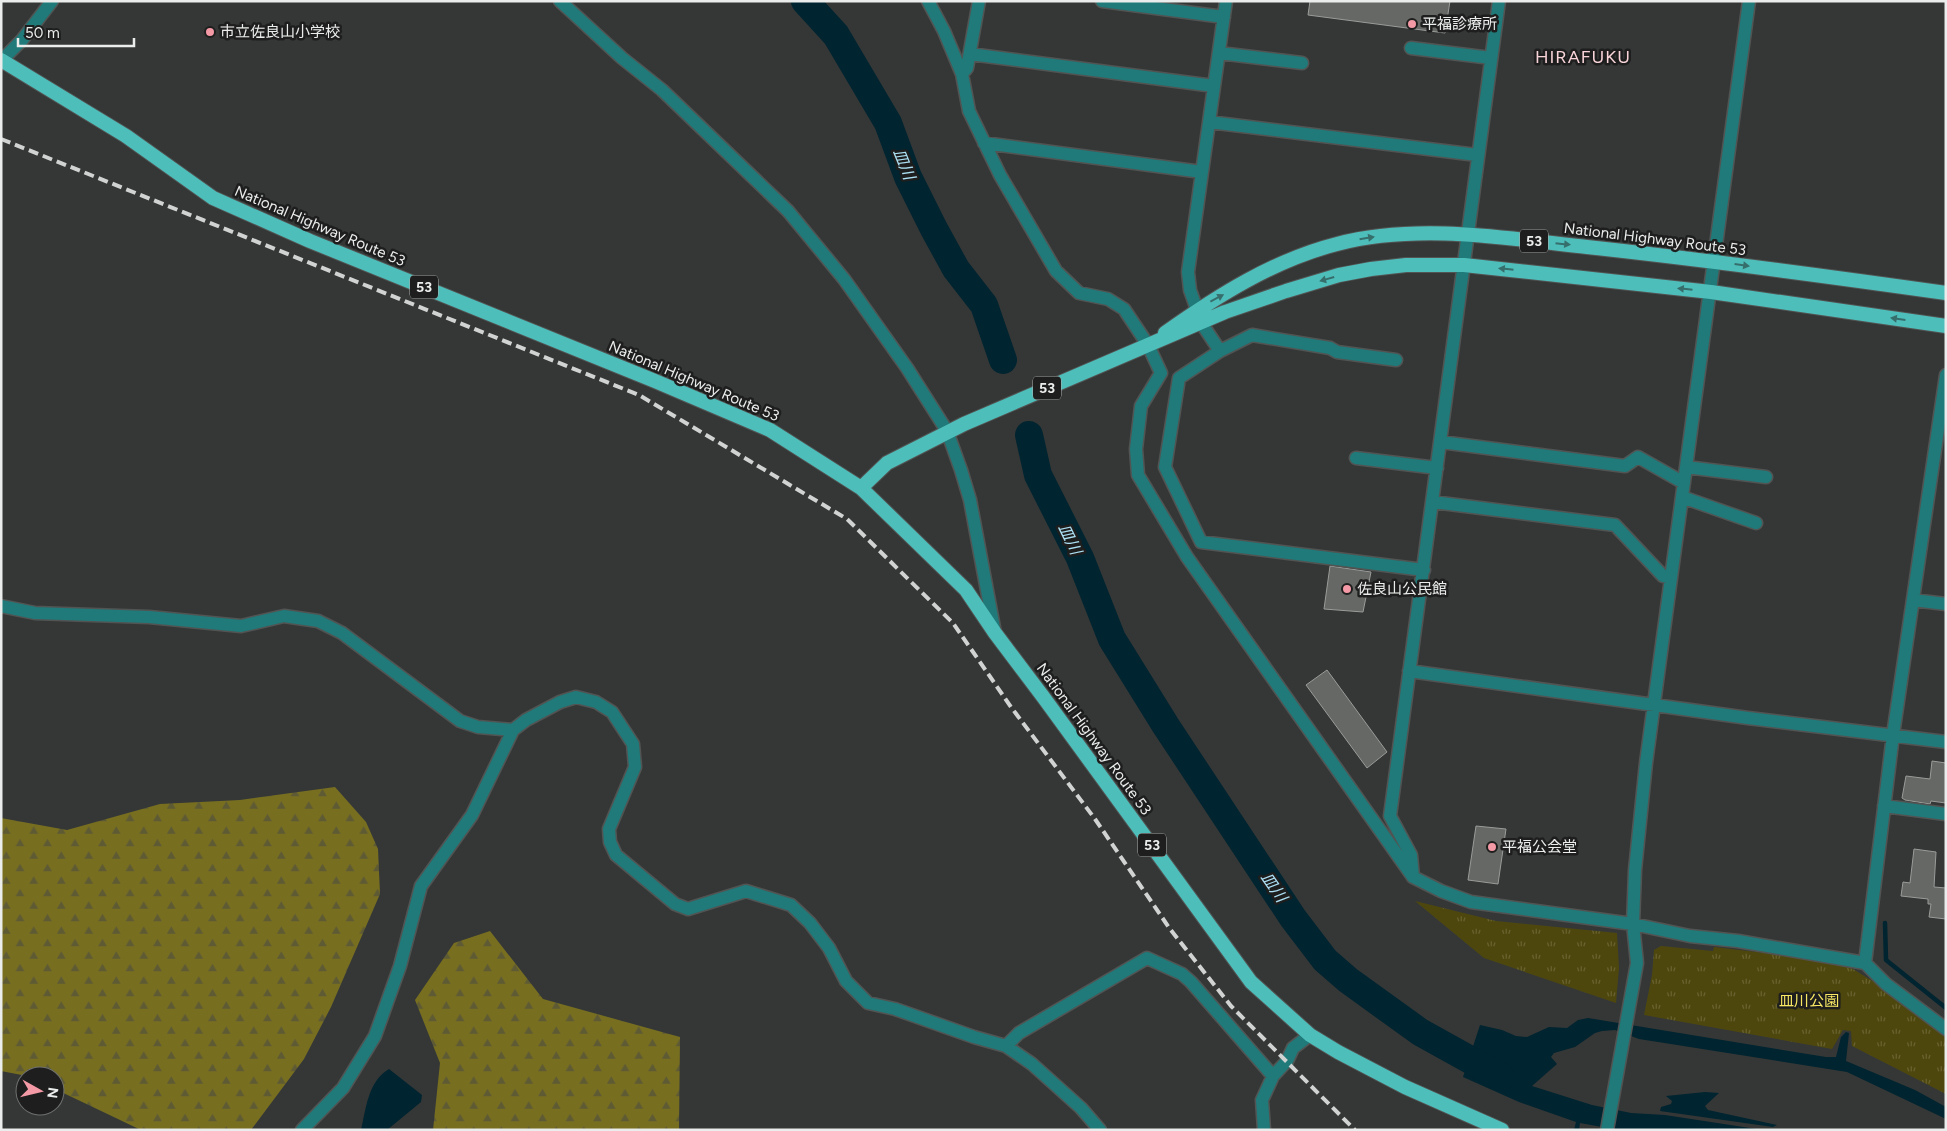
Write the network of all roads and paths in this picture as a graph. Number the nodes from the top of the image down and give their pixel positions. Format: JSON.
{"nodes":[{"id":1,"x":52,"y":1,"type":"edge"},
{"id":2,"x":560,"y":1,"type":"edge"},
{"id":3,"x":928,"y":1,"type":"edge"},
{"id":4,"x":979,"y":1,"type":"edge"},
{"id":5,"x":1102,"y":1,"type":"edge"},
{"id":6,"x":1226,"y":1,"type":"edge"},
{"id":7,"x":1499,"y":1,"type":"edge"},
{"id":8,"x":1749,"y":1,"type":"edge"},
{"id":9,"x":1224,"y":17,"type":"junction"},
{"id":10,"x":1412,"y":48,"type":"dead end"},
{"id":11,"x":970,"y":54,"type":"junction"},
{"id":12,"x":1219,"y":54,"type":"junction"},
{"id":13,"x":1491,"y":58,"type":"junction"},
{"id":14,"x":1,"y":60,"type":"edge"},
{"id":15,"x":1302,"y":63,"type":"dead end"},
{"id":16,"x":962,"y":74,"type":"junction"},
{"id":17,"x":1214,"y":86,"type":"junction"},
{"id":18,"x":1209,"y":122,"type":"junction"},
{"id":19,"x":984,"y":143,"type":"junction"},
{"id":20,"x":1477,"y":155,"type":"junction"},
{"id":21,"x":1202,"y":172,"type":"junction"},
{"id":22,"x":1469,"y":234,"type":"junction"},
{"id":23,"x":1715,"y":261,"type":"junction"},
{"id":24,"x":1464,"y":265,"type":"junction"},
{"id":25,"x":1711,"y":292,"type":"junction"},
{"id":26,"x":1946,"y":293,"type":"edge"},
{"id":27,"x":1198,"y":308,"type":"junction"},
{"id":28,"x":1202,"y":324,"type":"junction"},
{"id":29,"x":1946,"y":326,"type":"edge"},
{"id":30,"x":1148,"y":345,"type":"junction"},
{"id":31,"x":1220,"y":351,"type":"junction"},
{"id":32,"x":1396,"y":360,"type":"dead end"},
{"id":33,"x":1946,"y":375,"type":"edge"},
{"id":34,"x":947,"y":431,"type":"junction"},
{"id":35,"x":1441,"y":442,"type":"junction"},
{"id":36,"x":1356,"y":458,"type":"dead end"},
{"id":37,"x":1686,"y":467,"type":"junction"},
{"id":38,"x":1437,"y":468,"type":"junction"},
{"id":39,"x":1766,"y":477,"type":"dead end"},
{"id":40,"x":1684,"y":483,"type":"junction"},
{"id":41,"x":861,"y":488,"type":"junction"},
{"id":42,"x":1682,"y":497,"type":"junction"},
{"id":43,"x":1433,"y":502,"type":"junction"},
{"id":44,"x":1756,"y":523,"type":"dead end"},
{"id":45,"x":1200,"y":542,"type":"junction"},
{"id":46,"x":1187,"y":557,"type":"junction"},
{"id":47,"x":1424,"y":570,"type":"junction"},
{"id":48,"x":1671,"y":578,"type":"junction"},
{"id":49,"x":1913,"y":600,"type":"junction"},
{"id":50,"x":1946,"y":604,"type":"edge"},
{"id":51,"x":1,"y":606,"type":"edge"},
{"id":52,"x":995,"y":633,"type":"junction"},
{"id":53,"x":1409,"y":671,"type":"junction"},
{"id":54,"x":1654,"y":703,"type":"junction"},
{"id":55,"x":514,"y":730,"type":"junction"},
{"id":56,"x":1893,"y":735,"type":"junction"},
{"id":57,"x":1946,"y":742,"type":"edge"},
{"id":58,"x":1884,"y":806,"type":"junction"},
{"id":59,"x":1946,"y":814,"type":"edge"},
{"id":60,"x":1390,"y":816,"type":"junction"},
{"id":61,"x":1371,"y":818,"type":"junction"},
{"id":62,"x":1412,"y":877,"type":"junction"},
{"id":63,"x":1633,"y":924,"type":"junction"},
{"id":64,"x":1865,"y":963,"type":"junction"},
{"id":65,"x":1946,"y":1029,"type":"edge"},
{"id":66,"x":1310,"y":1035,"type":"junction"},
{"id":67,"x":1006,"y":1046,"type":"junction"},
{"id":68,"x":1273,"y":1076,"type":"junction"},
{"id":69,"x":302,"y":1130,"type":"edge"},
{"id":70,"x":1100,"y":1130,"type":"edge"},
{"id":71,"x":1264,"y":1130,"type":"edge"},
{"id":72,"x":1502,"y":1130,"type":"edge"},
{"id":73,"x":1607,"y":1130,"type":"edge"}],
"edges":[{"from":1,"to":14,"type":"street"},
{"from":2,"to":34,"type":"street"},
{"from":3,"to":16,"type":"street"},
{"from":4,"to":11,"type":"street"},
{"from":5,"to":9,"type":"street"},
{"from":6,"to":9,"type":"street"},
{"from":7,"to":13,"type":"street"},
{"from":8,"to":23,"type":"street"},
{"from":9,"to":12,"type":"street"},
{"from":10,"to":13,"type":"street"},
{"from":11,"to":16,"type":"street"},
{"from":11,"to":17,"type":"street"},
{"from":12,"to":15,"type":"street"},
{"from":12,"to":17,"type":"street"},
{"from":13,"to":20,"type":"street"},
{"from":14,"to":41,"type":"highway","name":"National Highway Route 53","number":"53"},
{"from":16,"to":19,"type":"street"},
{"from":17,"to":18,"type":"street"},
{"from":18,"to":20,"type":"street"},
{"from":18,"to":21,"type":"street"},
{"from":19,"to":21,"type":"street"},
{"from":19,"to":30,"type":"street"},
{"from":20,"to":22,"type":"street"},
{"from":21,"to":27,"type":"street"},
{"from":22,"to":23,"type":"highway","name":"National Highway Route 53","number":"53","one_way":true},
{"from":22,"to":24,"type":"street"},
{"from":27,"to":22,"type":"highway","name":"National Highway Route 53","number":"53","one_way":true},
{"from":23,"to":25,"type":"street"},
{"from":23,"to":26,"type":"highway","name":"National Highway Route 53","number":"53","one_way":true},
{"from":25,"to":24,"type":"highway","name":"National Highway Route 53","number":"53","one_way":true},
{"from":24,"to":28,"type":"highway","name":"National Highway Route 53","number":"53","one_way":true},
{"from":24,"to":35,"type":"street"},
{"from":29,"to":25,"type":"highway","name":"National Highway Route 53","number":"53","one_way":true},
{"from":25,"to":37,"type":"street"},
{"from":27,"to":28,"type":"street"},
{"from":27,"to":30,"type":"highway","name":"National Highway Route 53","number":"53"},
{"from":28,"to":30,"type":"highway","name":"National Highway Route 53","number":"53"},
{"from":28,"to":31,"type":"street"},
{"from":30,"to":34,"type":"highway","name":"National Highway Route 53","number":"53"},
{"from":30,"to":46,"type":"street"},
{"from":31,"to":32,"type":"street"},
{"from":31,"to":45,"type":"street"},
{"from":33,"to":49,"type":"street"},
{"from":34,"to":41,"type":"highway","name":"National Highway Route 53","number":"53"},
{"from":34,"to":52,"type":"street"},
{"from":35,"to":38,"type":"street"},
{"from":35,"to":40,"type":"street"},
{"from":36,"to":38,"type":"street"},
{"from":37,"to":39,"type":"street"},
{"from":37,"to":40,"type":"street"},
{"from":38,"to":43,"type":"street"},
{"from":40,"to":42,"type":"street"},
{"from":41,"to":52,"type":"highway","name":"National Highway Route 53","number":"53"},
{"from":42,"to":44,"type":"street"},
{"from":42,"to":48,"type":"street"},
{"from":43,"to":47,"type":"street"},
{"from":43,"to":48,"type":"street"},
{"from":45,"to":46,"type":"street"},
{"from":45,"to":47,"type":"street"},
{"from":46,"to":61,"type":"street"},
{"from":47,"to":53,"type":"street"},
{"from":48,"to":54,"type":"street"},
{"from":49,"to":50,"type":"street"},
{"from":49,"to":56,"type":"street"},
{"from":51,"to":55,"type":"street"},
{"from":52,"to":66,"type":"highway","name":"National Highway Route 53","number":"53"},
{"from":53,"to":54,"type":"street"},
{"from":53,"to":60,"type":"street"},
{"from":54,"to":56,"type":"street"},
{"from":54,"to":63,"type":"street"},
{"from":55,"to":67,"type":"street"},
{"from":55,"to":69,"type":"street"},
{"from":56,"to":57,"type":"street"},
{"from":56,"to":58,"type":"street"},
{"from":58,"to":59,"type":"street"},
{"from":58,"to":64,"type":"street"},
{"from":60,"to":61,"type":"street"},
{"from":60,"to":62,"type":"street"},
{"from":61,"to":62,"type":"street"},
{"from":62,"to":63,"type":"street"},
{"from":63,"to":64,"type":"street"},
{"from":63,"to":73,"type":"street"},
{"from":64,"to":65,"type":"street"},
{"from":66,"to":68,"type":"street"},
{"from":66,"to":72,"type":"highway","name":"National Highway Route 53","number":"53"},
{"from":67,"to":68,"type":"street"},
{"from":67,"to":70,"type":"street"},
{"from":68,"to":71,"type":"street"}]}
